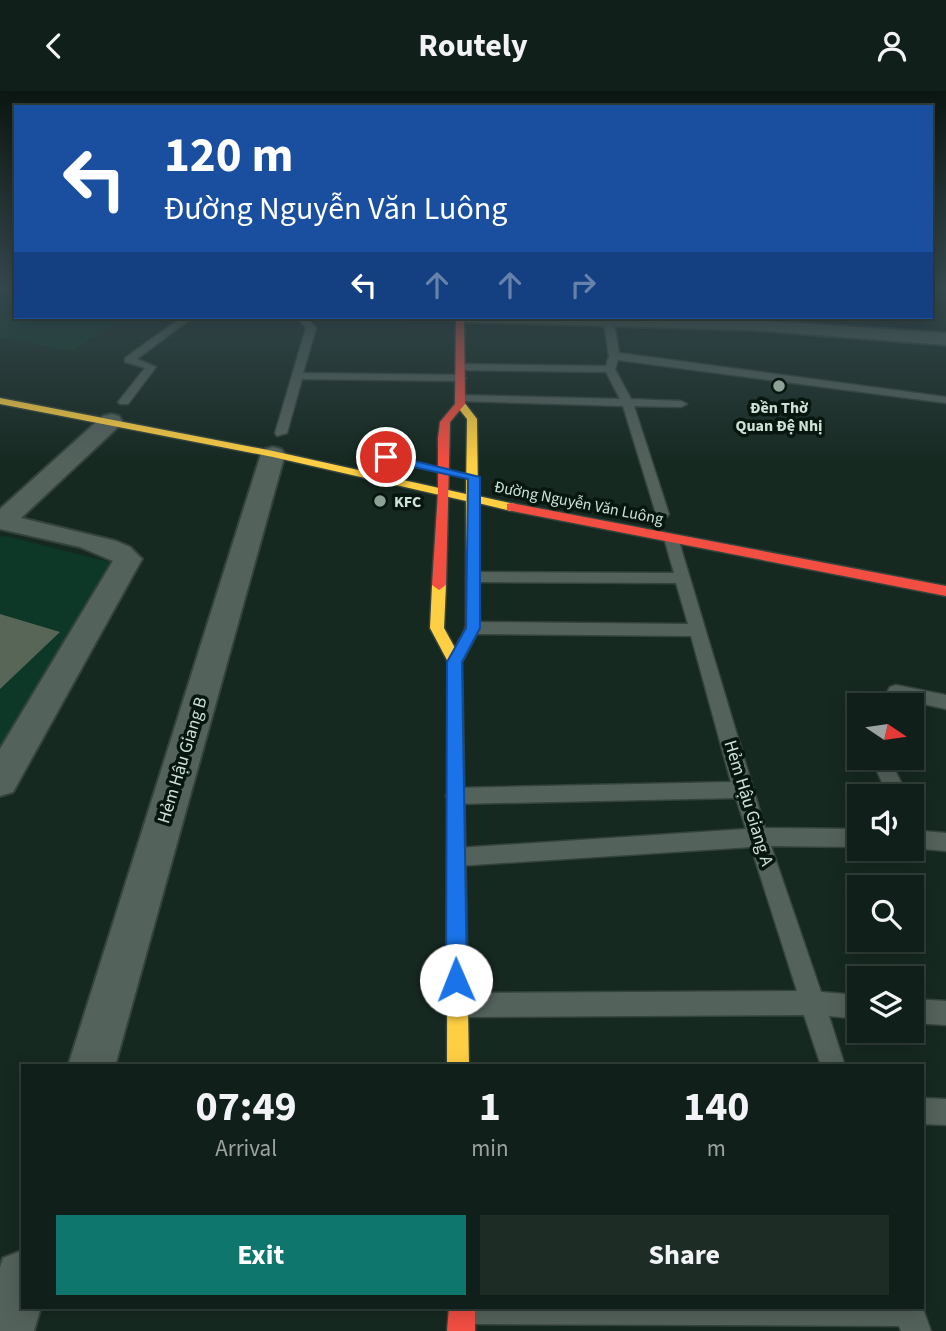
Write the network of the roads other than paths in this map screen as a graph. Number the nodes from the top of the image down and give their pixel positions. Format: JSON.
{"nodes":[{"id":1,"x":147,"y":347,"type":"edge"},
{"id":2,"x":306,"y":347,"type":"edge"},
{"id":3,"x":461,"y":347,"type":"edge"},
{"id":4,"x":612,"y":347,"type":"edge"},
{"id":5,"x":614,"y":356,"type":"junction"},
{"id":6,"x":610,"y":369,"type":"junction"},
{"id":7,"x":461,"y":373,"type":"junction"},
{"id":8,"x":299,"y":376,"type":"junction"},
{"id":9,"x":946,"y":400,"type":"edge"},
{"id":10,"x":0,"y":401,"type":"edge"},
{"id":11,"x":461,"y":401,"type":"junction"},
{"id":12,"x":628,"y":404,"type":"junction"},
{"id":13,"x":681,"y":404,"type":"dead end"},
{"id":14,"x":121,"y":407,"type":"junction"},
{"id":15,"x":279,"y":438,"type":"junction"},
{"id":16,"x":437,"y":469,"type":"junction"},
{"id":17,"x":481,"y":478,"type":"junction"},
{"id":18,"x":444,"y":492,"type":"junction"},
{"id":19,"x":474,"y":500,"type":"junction"},
{"id":20,"x":662,"y":514,"type":"dead end"},
{"id":21,"x":1,"y":521,"type":"edge"},
{"id":22,"x":671,"y":538,"type":"junction"},
{"id":23,"x":473,"y":577,"type":"junction"},
{"id":24,"x":683,"y":578,"type":"junction"},
{"id":25,"x":946,"y":591,"type":"edge"},
{"id":26,"x":473,"y":628,"type":"junction"},
{"id":27,"x":698,"y":630,"type":"junction"},
{"id":28,"x":455,"y":662,"type":"junction"},
{"id":29,"x":896,"y":692,"type":"dead end"},
{"id":30,"x":946,"y":702,"type":"edge"},
{"id":31,"x":0,"y":781,"type":"edge"},
{"id":32,"x":743,"y":790,"type":"junction"},
{"id":33,"x":456,"y":796,"type":"junction"},
{"id":34,"x":760,"y":837,"type":"junction"},
{"id":35,"x":924,"y":837,"type":"edge"},
{"id":36,"x":847,"y":838,"type":"edge"},
{"id":37,"x":946,"y":842,"type":"edge"},
{"id":38,"x":455,"y":857,"type":"junction"},
{"id":39,"x":811,"y":1003,"type":"junction"},
{"id":40,"x":457,"y":1005,"type":"junction"},
{"id":41,"x":847,"y":1006,"type":"edge"},
{"id":42,"x":924,"y":1012,"type":"edge"},
{"id":43,"x":946,"y":1013,"type":"edge"},
{"id":44,"x":92,"y":1064,"type":"edge"},
{"id":45,"x":458,"y":1064,"type":"edge"},
{"id":46,"x":832,"y":1064,"type":"edge"},
{"id":47,"x":924,"y":1111,"type":"edge"},
{"id":48,"x":946,"y":1112,"type":"edge"},
{"id":49,"x":21,"y":1284,"type":"edge"},
{"id":50,"x":462,"y":1316,"type":"edge"},
{"id":51,"x":911,"y":1316,"type":"edge"},
{"id":52,"x":5,"y":1331,"type":"edge"}],
"edges":[{"from":1,"to":14,"type":"lane"},
{"from":2,"to":8,"type":"lane","name":"Hẻm Hậu Giang B"},
{"from":3,"to":7,"type":"main road"},
{"from":4,"to":5,"type":"lane"},
{"from":5,"to":6,"type":"lane"},
{"from":5,"to":9,"type":"lane"},
{"from":6,"to":7,"type":"lane"},
{"from":6,"to":12,"type":"lane"},
{"from":7,"to":8,"type":"lane"},
{"from":7,"to":11,"type":"main road"},
{"from":8,"to":15,"type":"lane","name":"Hẻm Hậu Giang B"},
{"from":10,"to":14,"type":"main road","name":"Đường Nguyễn Văn Luông"},
{"from":11,"to":12,"type":"lane"},
{"from":11,"to":16,"type":"main road"},
{"from":11,"to":17,"type":"main road"},
{"from":12,"to":13,"type":"lane"},
{"from":12,"to":20,"type":"lane"},
{"from":14,"to":15,"type":"main road","name":"Đường Nguyễn Văn Luông"},
{"from":14,"to":21,"type":"street"},
{"from":15,"to":18,"type":"main road","name":"Đường Nguyễn Văn Luông"},
{"from":15,"to":44,"type":"street","name":"Hẻm Hậu Giang B"},
{"from":16,"to":17,"type":"main road","name":"Đường Nguyễn Văn Luông"},
{"from":16,"to":18,"type":"main road"},
{"from":17,"to":19,"type":"main road"},
{"from":18,"to":19,"type":"main road","name":"Đường Nguyễn Văn Luông"},
{"from":18,"to":28,"type":"main road"},
{"from":19,"to":22,"type":"main road","name":"Đường Nguyễn Văn Luông"},
{"from":19,"to":23,"type":"main road"},
{"from":21,"to":31,"type":"street"},
{"from":22,"to":24,"type":"lane","name":"Hẻm Hậu Giang A"},
{"from":22,"to":25,"type":"main road","name":"Đường Nguyễn Văn Luông"},
{"from":23,"to":24,"type":"lane"},
{"from":23,"to":26,"type":"main road"},
{"from":24,"to":27,"type":"lane","name":"Hẻm Hậu Giang A"},
{"from":26,"to":27,"type":"lane"},
{"from":26,"to":28,"type":"main road"},
{"from":27,"to":32,"type":"lane","name":"Hẻm Hậu Giang A"},
{"from":28,"to":33,"type":"main road"},
{"from":29,"to":30,"type":"lane"},
{"from":32,"to":33,"type":"lane"},
{"from":32,"to":34,"type":"lane","name":"Hẻm Hậu Giang A"},
{"from":33,"to":38,"type":"main road"},
{"from":34,"to":36,"type":"lane"},
{"from":34,"to":38,"type":"lane"},
{"from":34,"to":39,"type":"lane","name":"Hẻm Hậu Giang A"},
{"from":35,"to":37,"type":"lane"},
{"from":38,"to":40,"type":"main road"},
{"from":39,"to":40,"type":"lane"},
{"from":39,"to":41,"type":"lane"},
{"from":39,"to":46,"type":"lane","name":"Hẻm Hậu Giang A"},
{"from":40,"to":45,"type":"main road"},
{"from":42,"to":43,"type":"lane"},
{"from":47,"to":48,"type":"lane"},
{"from":49,"to":52,"type":"street"},
{"from":50,"to":51,"type":"lane"}]}
